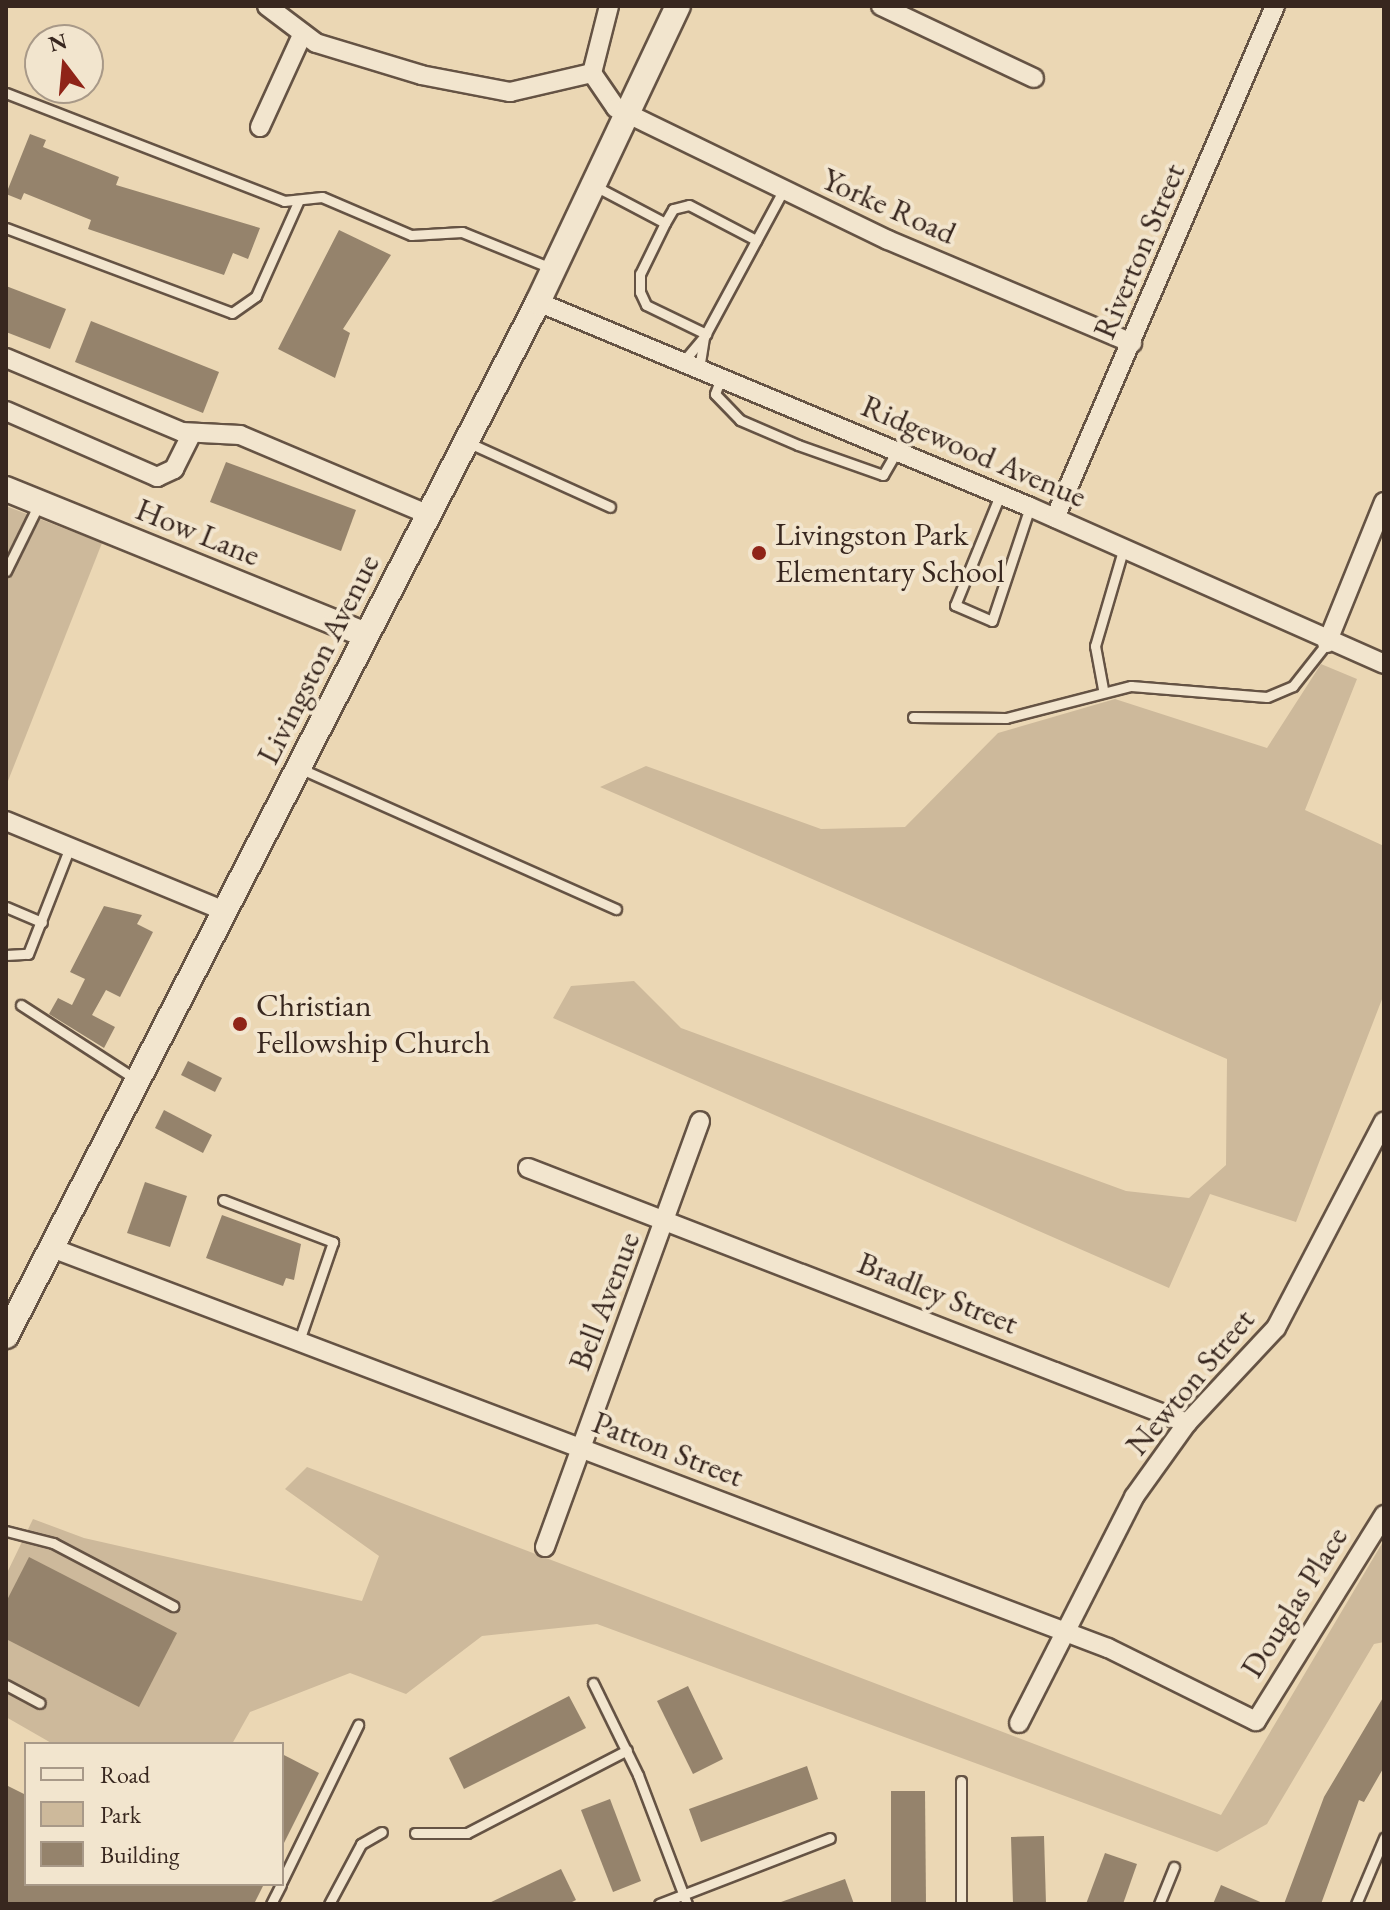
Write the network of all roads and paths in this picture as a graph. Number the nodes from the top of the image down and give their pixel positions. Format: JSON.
{"nodes":[{"id":1,"x":267,"y":6,"type":"edge"},
{"id":2,"x":609,"y":6,"type":"edge"},
{"id":3,"x":678,"y":6,"type":"edge"},
{"id":4,"x":881,"y":6,"type":"edge"},
{"id":5,"x":1275,"y":6,"type":"edge"},
{"id":6,"x":303,"y":33,"type":"junction"},
{"id":7,"x":592,"y":73,"type":"junction"},
{"id":8,"x":1034,"y":78,"type":"dead end"},
{"id":9,"x":6,"y":93,"type":"edge"},
{"id":10,"x":626,"y":115,"type":"junction"},
{"id":11,"x":260,"y":127,"type":"dead end"},
{"id":12,"x":593,"y":185,"type":"junction"},
{"id":13,"x":783,"y":191,"type":"junction"},
{"id":14,"x":298,"y":202,"type":"junction"},
{"id":15,"x":665,"y":223,"type":"junction"},
{"id":16,"x":6,"y":228,"type":"edge"},
{"id":17,"x":756,"y":240,"type":"junction"},
{"id":18,"x":554,"y":269,"type":"junction"},
{"id":19,"x":538,"y":302,"type":"junction"},
{"id":20,"x":705,"y":336,"type":"junction"},
{"id":21,"x":1132,"y":343,"type":"junction"},
{"id":22,"x":6,"y":358,"type":"edge"},
{"id":23,"x":690,"y":366,"type":"junction"},
{"id":24,"x":721,"y":378,"type":"junction"},
{"id":25,"x":6,"y":411,"type":"edge"},
{"id":26,"x":192,"y":433,"type":"junction"},
{"id":27,"x":464,"y":441,"type":"junction"},
{"id":28,"x":897,"y":451,"type":"junction"},
{"id":29,"x":6,"y":489,"type":"edge"},
{"id":30,"x":1000,"y":495,"type":"junction"},
{"id":31,"x":1384,"y":502,"type":"edge"},
{"id":32,"x":40,"y":503,"type":"junction"},
{"id":33,"x":610,"y":507,"type":"dead end"},
{"id":34,"x":1030,"y":507,"type":"junction"},
{"id":35,"x":427,"y":514,"type":"junction"},
{"id":36,"x":1055,"y":518,"type":"junction"},
{"id":37,"x":1124,"y":547,"type":"junction"},
{"id":38,"x":6,"y":571,"type":"edge"},
{"id":39,"x":366,"y":635,"type":"junction"},
{"id":40,"x":1327,"y":643,"type":"junction"},
{"id":41,"x":1384,"y":664,"type":"edge"},
{"id":42,"x":1103,"y":689,"type":"junction"},
{"id":43,"x":913,"y":717,"type":"dead end"},
{"id":44,"x":299,"y":768,"type":"junction"},
{"id":45,"x":6,"y":821,"type":"edge"},
{"id":46,"x":70,"y":847,"type":"junction"},
{"id":47,"x":6,"y":907,"type":"edge"},
{"id":48,"x":616,"y":909,"type":"dead end"},
{"id":49,"x":224,"y":911,"type":"junction"},
{"id":50,"x":42,"y":922,"type":"junction"},
{"id":51,"x":6,"y":955,"type":"edge"},
{"id":52,"x":21,"y":1005,"type":"dead end"},
{"id":53,"x":137,"y":1080,"type":"junction"},
{"id":54,"x":700,"y":1121,"type":"dead end"},
{"id":55,"x":1384,"y":1121,"type":"edge"},
{"id":56,"x":528,"y":1168,"type":"dead end"},
{"id":57,"x":223,"y":1200,"type":"dead end"},
{"id":58,"x":668,"y":1218,"type":"junction"},
{"id":59,"x":52,"y":1248,"type":"junction"},
{"id":60,"x":6,"y":1336,"type":"edge"},
{"id":61,"x":299,"y":1341,"type":"junction"},
{"id":62,"x":1187,"y":1423,"type":"junction"},
{"id":63,"x":582,"y":1448,"type":"junction"},
{"id":64,"x":1384,"y":1515,"type":"edge"},
{"id":65,"x":6,"y":1531,"type":"edge"},
{"id":66,"x":545,"y":1547,"type":"dead end"},
{"id":67,"x":173,"y":1606,"type":"dead end"},
{"id":68,"x":1065,"y":1631,"type":"junction"},
{"id":69,"x":593,"y":1683,"type":"dead end"},
{"id":70,"x":6,"y":1685,"type":"edge"},
{"id":71,"x":40,"y":1703,"type":"dead end"},
{"id":72,"x":1256,"y":1721,"type":"joint"},
{"id":73,"x":1019,"y":1723,"type":"dead end"},
{"id":74,"x":358,"y":1725,"type":"dead end"},
{"id":75,"x":627,"y":1750,"type":"junction"},
{"id":76,"x":961,"y":1781,"type":"dead end"},
{"id":77,"x":382,"y":1832,"type":"dead end"},
{"id":78,"x":415,"y":1833,"type":"dead end"},
{"id":79,"x":830,"y":1838,"type":"dead end"},
{"id":80,"x":1384,"y":1838,"type":"edge"},
{"id":81,"x":1174,"y":1867,"type":"dead end"},
{"id":82,"x":284,"y":1876,"type":"edge"},
{"id":83,"x":682,"y":1893,"type":"junction"},
{"id":84,"x":329,"y":1904,"type":"edge"},
{"id":85,"x":659,"y":1904,"type":"edge"},
{"id":86,"x":687,"y":1904,"type":"edge"},
{"id":87,"x":961,"y":1904,"type":"edge"},
{"id":88,"x":1159,"y":1904,"type":"edge"},
{"id":89,"x":1356,"y":1904,"type":"edge"}],
"edges":[{"from":1,"to":6,"type":"street"},
{"from":2,"to":7,"type":"street"},
{"from":3,"to":10,"type":"main road","name":"Livingston Avenue"},
{"from":4,"to":8,"type":"street"},
{"from":5,"to":21,"type":"street","name":"Riverton Street"},
{"from":6,"to":7,"type":"street"},
{"from":6,"to":11,"type":"street"},
{"from":7,"to":10,"type":"street","name":"Yorke Road"},
{"from":9,"to":14,"type":"lane"},
{"from":10,"to":12,"type":"main road","name":"Livingston Avenue"},
{"from":10,"to":13,"type":"street","name":"Yorke Road"},
{"from":12,"to":15,"type":"lane"},
{"from":12,"to":18,"type":"main road","name":"Livingston Avenue"},
{"from":13,"to":17,"type":"lane"},
{"from":13,"to":21,"type":"street","name":"Yorke Road"},
{"from":14,"to":16,"type":"lane"},
{"from":14,"to":18,"type":"lane"},
{"from":15,"to":17,"type":"lane"},
{"from":15,"to":20,"type":"lane"},
{"from":17,"to":20,"type":"lane"},
{"from":18,"to":19,"type":"main road","name":"Livingston Avenue"},
{"from":19,"to":23,"type":"street","name":"Ridgewood Avenue"},
{"from":19,"to":27,"type":"main road","name":"Livingston Avenue"},
{"from":20,"to":23,"type":"lane"},
{"from":20,"to":23,"type":"lane"},
{"from":21,"to":36,"type":"street","name":"Riverton Street"},
{"from":22,"to":26,"type":"street"},
{"from":23,"to":24,"type":"street","name":"Ridgewood Avenue"},
{"from":24,"to":28,"type":"street","name":"Ridgewood Avenue"},
{"from":24,"to":28,"type":"lane"},
{"from":25,"to":26,"type":"street"},
{"from":26,"to":35,"type":"street"},
{"from":27,"to":33,"type":"lane"},
{"from":27,"to":35,"type":"main road","name":"Livingston Avenue"},
{"from":28,"to":30,"type":"street","name":"Ridgewood Avenue"},
{"from":29,"to":32,"type":"main road","name":"How Lane"},
{"from":30,"to":34,"type":"street","name":"Ridgewood Avenue"},
{"from":30,"to":34,"type":"lane"},
{"from":31,"to":40,"type":"street"},
{"from":32,"to":38,"type":"lane"},
{"from":32,"to":39,"type":"main road","name":"How Lane"},
{"from":34,"to":36,"type":"street","name":"Ridgewood Avenue"},
{"from":35,"to":39,"type":"main road","name":"Livingston Avenue"},
{"from":36,"to":37,"type":"street","name":"Ridgewood Avenue"},
{"from":37,"to":40,"type":"street","name":"Ridgewood Avenue"},
{"from":37,"to":42,"type":"lane"},
{"from":39,"to":44,"type":"main road","name":"Livingston Avenue"},
{"from":40,"to":41,"type":"street","name":"Ridgewood Avenue"},
{"from":40,"to":42,"type":"lane"},
{"from":42,"to":43,"type":"lane"},
{"from":44,"to":48,"type":"lane"},
{"from":44,"to":49,"type":"main road","name":"Livingston Avenue"},
{"from":45,"to":46,"type":"street"},
{"from":46,"to":49,"type":"street"},
{"from":46,"to":50,"type":"lane"},
{"from":47,"to":50,"type":"lane"},
{"from":49,"to":53,"type":"main road","name":"Livingston Avenue"},
{"from":50,"to":51,"type":"lane"},
{"from":52,"to":53,"type":"lane"},
{"from":53,"to":59,"type":"main road","name":"Livingston Avenue"},
{"from":54,"to":58,"type":"street","name":"Bell Avenue"},
{"from":55,"to":62,"type":"street","name":"Newton Street"},
{"from":56,"to":58,"type":"street","name":"Bradley Street"},
{"from":57,"to":61,"type":"lane"},
{"from":58,"to":62,"type":"street","name":"Bradley Street"},
{"from":58,"to":63,"type":"street","name":"Bell Avenue"},
{"from":59,"to":60,"type":"main road","name":"Livingston Avenue"},
{"from":59,"to":61,"type":"street","name":"Patton Street"},
{"from":61,"to":63,"type":"street","name":"Patton Street"},
{"from":62,"to":68,"type":"street","name":"Newton Street"},
{"from":63,"to":66,"type":"street","name":"Bell Avenue"},
{"from":63,"to":68,"type":"street","name":"Patton Street"},
{"from":64,"to":72,"type":"street","name":"Douglas Place"},
{"from":65,"to":67,"type":"lane"},
{"from":68,"to":72,"type":"street","name":"Patton Street"},
{"from":68,"to":73,"type":"street","name":"Newton Street"},
{"from":69,"to":75,"type":"lane"},
{"from":70,"to":71,"type":"lane"},
{"from":74,"to":82,"type":"lane"},
{"from":75,"to":78,"type":"lane"},
{"from":75,"to":83,"type":"lane"},
{"from":76,"to":87,"type":"lane"},
{"from":77,"to":84,"type":"lane"},
{"from":79,"to":83,"type":"lane"},
{"from":80,"to":89,"type":"lane"},
{"from":81,"to":88,"type":"lane"},
{"from":83,"to":85,"type":"lane"},
{"from":83,"to":86,"type":"lane"}]}
